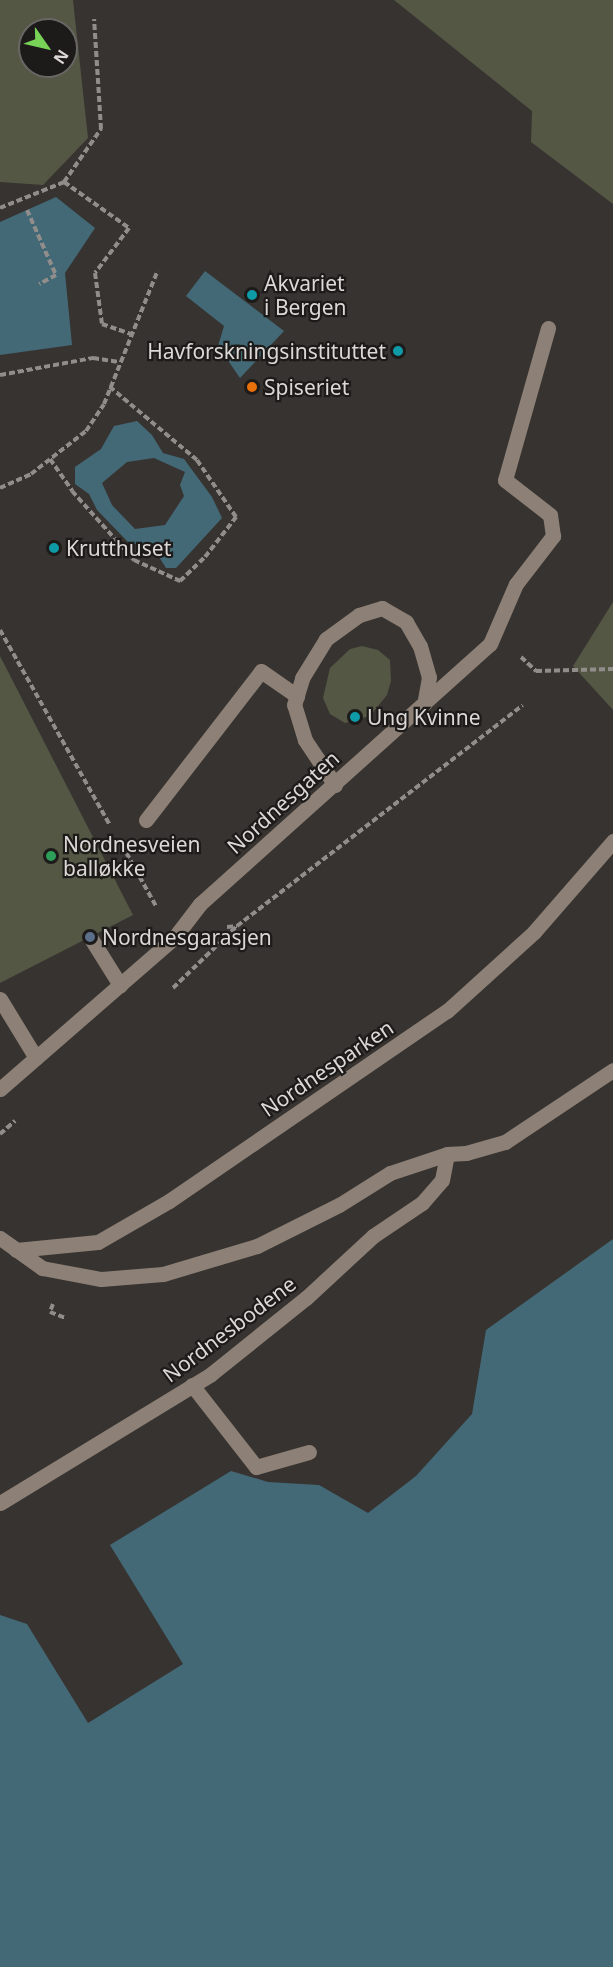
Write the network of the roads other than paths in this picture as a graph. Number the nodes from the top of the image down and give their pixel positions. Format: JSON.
{"nodes":[{"id":1,"x":548,"y":328,"type":"dead end"},
{"id":2,"x":297,"y":696,"type":"junction"},
{"id":3,"x":424,"y":704,"type":"junction"},
{"id":4,"x":335,"y":785,"type":"junction"},
{"id":5,"x":146,"y":819,"type":"dead end"},
{"id":6,"x":613,"y":841,"type":"edge"},
{"id":7,"x":90,"y":937,"type":"dead end"},
{"id":8,"x":120,"y":985,"type":"junction"},
{"id":9,"x":0,"y":999,"type":"edge"},
{"id":10,"x":36,"y":1058,"type":"junction"},
{"id":11,"x":613,"y":1070,"type":"edge"},
{"id":12,"x":0,"y":1089,"type":"edge"},
{"id":13,"x":447,"y":1154,"type":"junction"},
{"id":14,"x":0,"y":1238,"type":"edge"},
{"id":15,"x":16,"y":1250,"type":"junction"},
{"id":16,"x":192,"y":1385,"type":"junction"},
{"id":17,"x":309,"y":1452,"type":"dead end"},
{"id":18,"x":0,"y":1503,"type":"edge"}],
"edges":[{"from":1,"to":3,"type":"street","name":"Nordnesgaten"},
{"from":2,"to":3,"type":"street"},
{"from":2,"to":4,"type":"street"},
{"from":2,"to":5,"type":"street"},
{"from":3,"to":4,"type":"street","name":"Nordnesgaten"},
{"from":4,"to":8,"type":"street","name":"Nordnesgaten"},
{"from":6,"to":15,"type":"street","name":"Nordnesparken"},
{"from":7,"to":8,"type":"street"},
{"from":8,"to":10,"type":"street","name":"Nordnesgaten"},
{"from":9,"to":10,"type":"street"},
{"from":10,"to":12,"type":"street","name":"Nordnesgaten"},
{"from":11,"to":13,"type":"street"},
{"from":13,"to":15,"type":"street"},
{"from":13,"to":16,"type":"street","name":"Nordnesbodene"},
{"from":14,"to":15,"type":"street"},
{"from":16,"to":17,"type":"street"},
{"from":16,"to":18,"type":"street","name":"Nordnesbodene"}]}
